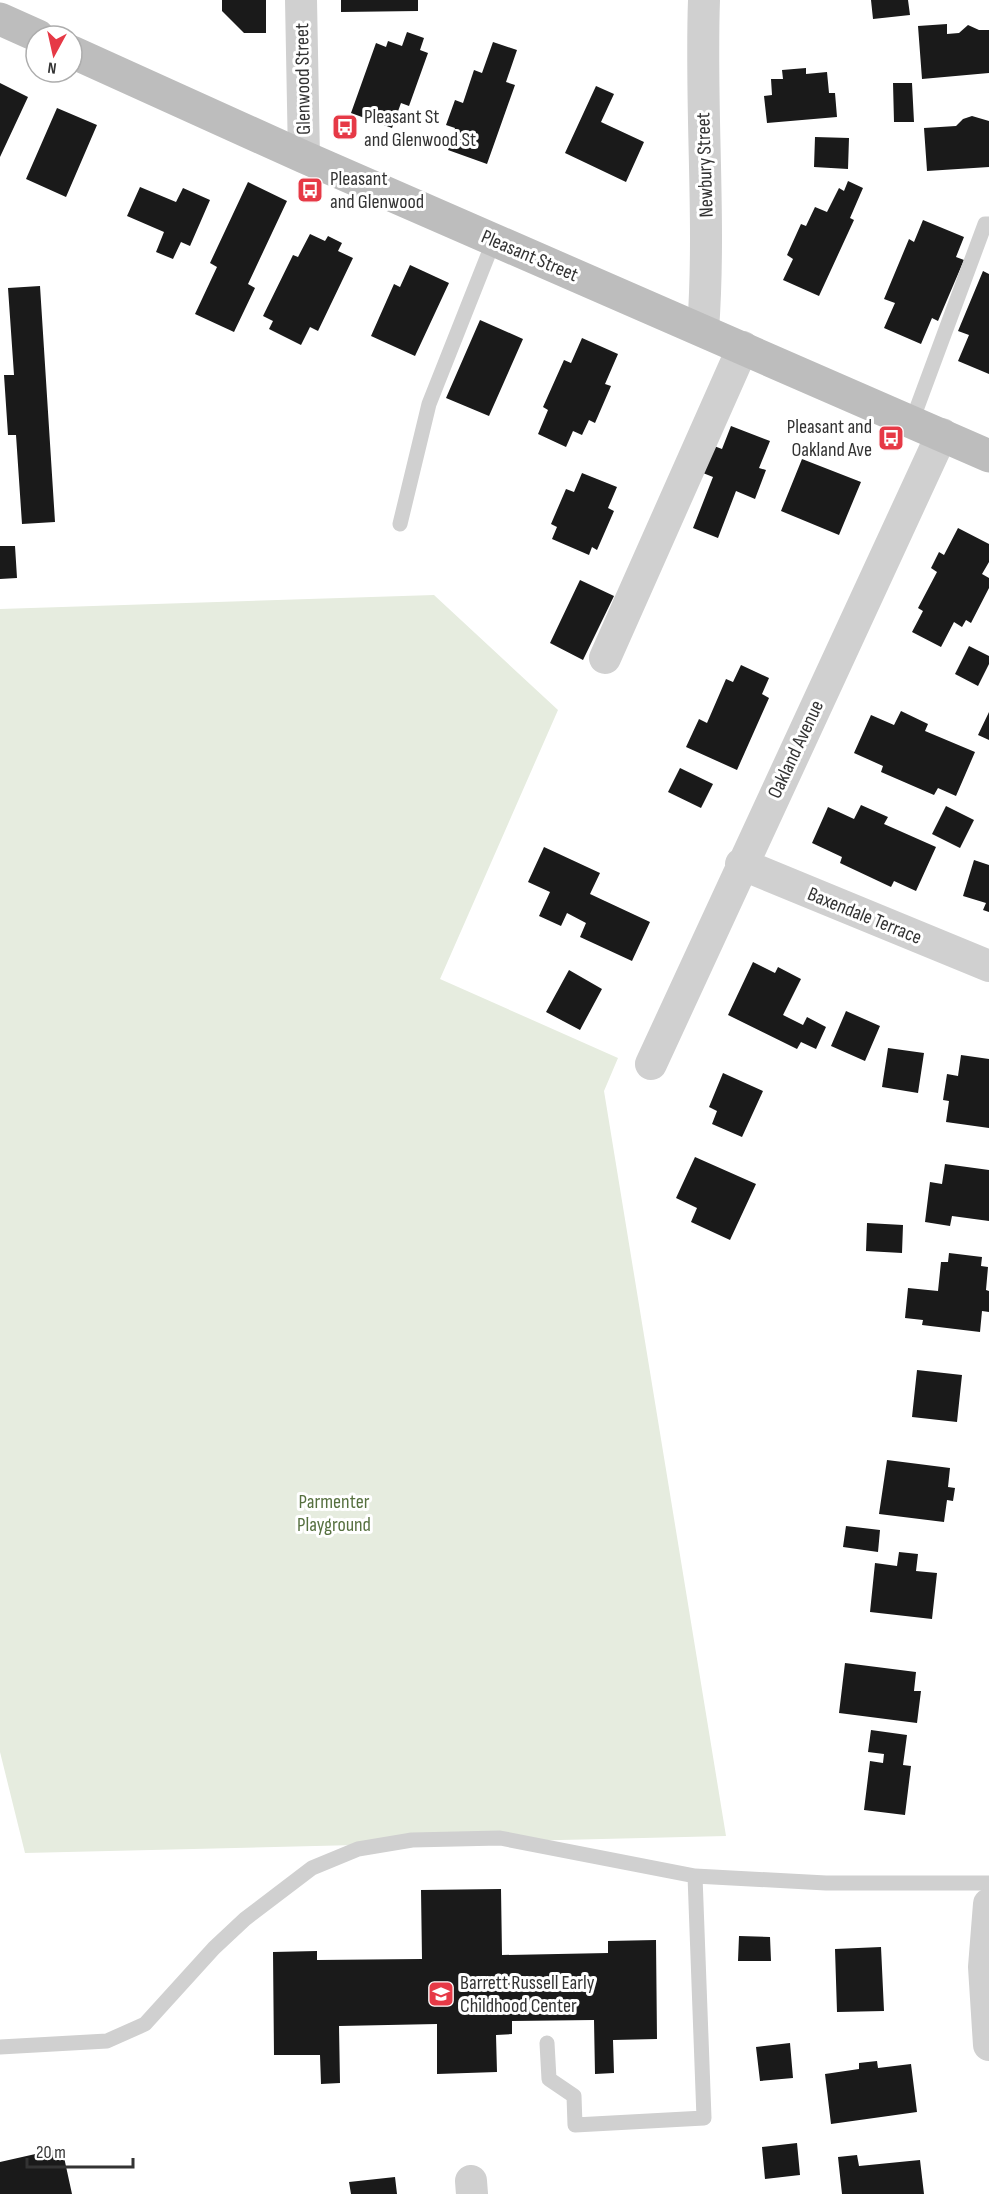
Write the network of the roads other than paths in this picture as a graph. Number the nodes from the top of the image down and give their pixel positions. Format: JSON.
{"nodes":[{"id":1,"x":301,"y":0,"type":"edge"},
{"id":2,"x":704,"y":0,"type":"edge"},
{"id":3,"x":0,"y":19,"type":"edge"},
{"id":4,"x":24,"y":30,"type":"edge"},
{"id":5,"x":84,"y":57,"type":"edge"},
{"id":6,"x":304,"y":158,"type":"junction"},
{"id":7,"x":989,"y":224,"type":"edge"},
{"id":8,"x":494,"y":240,"type":"junction"},
{"id":9,"x":703,"y":330,"type":"junction"},
{"id":10,"x":743,"y":347,"type":"junction"},
{"id":11,"x":912,"y":421,"type":"junction"},
{"id":12,"x":942,"y":434,"type":"junction"},
{"id":13,"x":989,"y":456,"type":"edge"},
{"id":14,"x":400,"y":524,"type":"dead end"},
{"id":15,"x":604,"y":658,"type":"dead end"},
{"id":16,"x":741,"y":864,"type":"junction"},
{"id":17,"x":989,"y":966,"type":"edge"},
{"id":18,"x":651,"y":1064,"type":"dead end"},
{"id":19,"x":695,"y":1876,"type":"junction"},
{"id":20,"x":989,"y":1882,"type":"edge"},
{"id":21,"x":989,"y":1904,"type":"edge"},
{"id":22,"x":547,"y":2043,"type":"dead end"},
{"id":23,"x":989,"y":2045,"type":"edge"},
{"id":24,"x":0,"y":2047,"type":"edge"}],
"edges":[{"from":1,"to":6,"type":"street","name":"Glenwood Street"},
{"from":2,"to":9,"type":"street","name":"Newbury Street"},
{"from":3,"to":4,"type":"main road"},
{"from":5,"to":6,"type":"main road","name":"Pleasant Street"},
{"from":6,"to":8,"type":"main road","name":"Pleasant Street"},
{"from":7,"to":11,"type":"lane"},
{"from":8,"to":9,"type":"main road","name":"Pleasant Street"},
{"from":8,"to":14,"type":"lane"},
{"from":9,"to":10,"type":"main road","name":"Pleasant Street"},
{"from":10,"to":11,"type":"main road","name":"Pleasant Street"},
{"from":10,"to":15,"type":"street"},
{"from":11,"to":12,"type":"main road","name":"Pleasant Street"},
{"from":12,"to":13,"type":"main road","name":"Pleasant Street"},
{"from":12,"to":16,"type":"street","name":"Oakland Avenue"},
{"from":16,"to":17,"type":"street","name":"Baxendale Terrace"},
{"from":16,"to":18,"type":"street","name":"Oakland Avenue"},
{"from":19,"to":20,"type":"lane"},
{"from":19,"to":22,"type":"lane"},
{"from":19,"to":24,"type":"lane"},
{"from":21,"to":23,"type":"street"}]}
